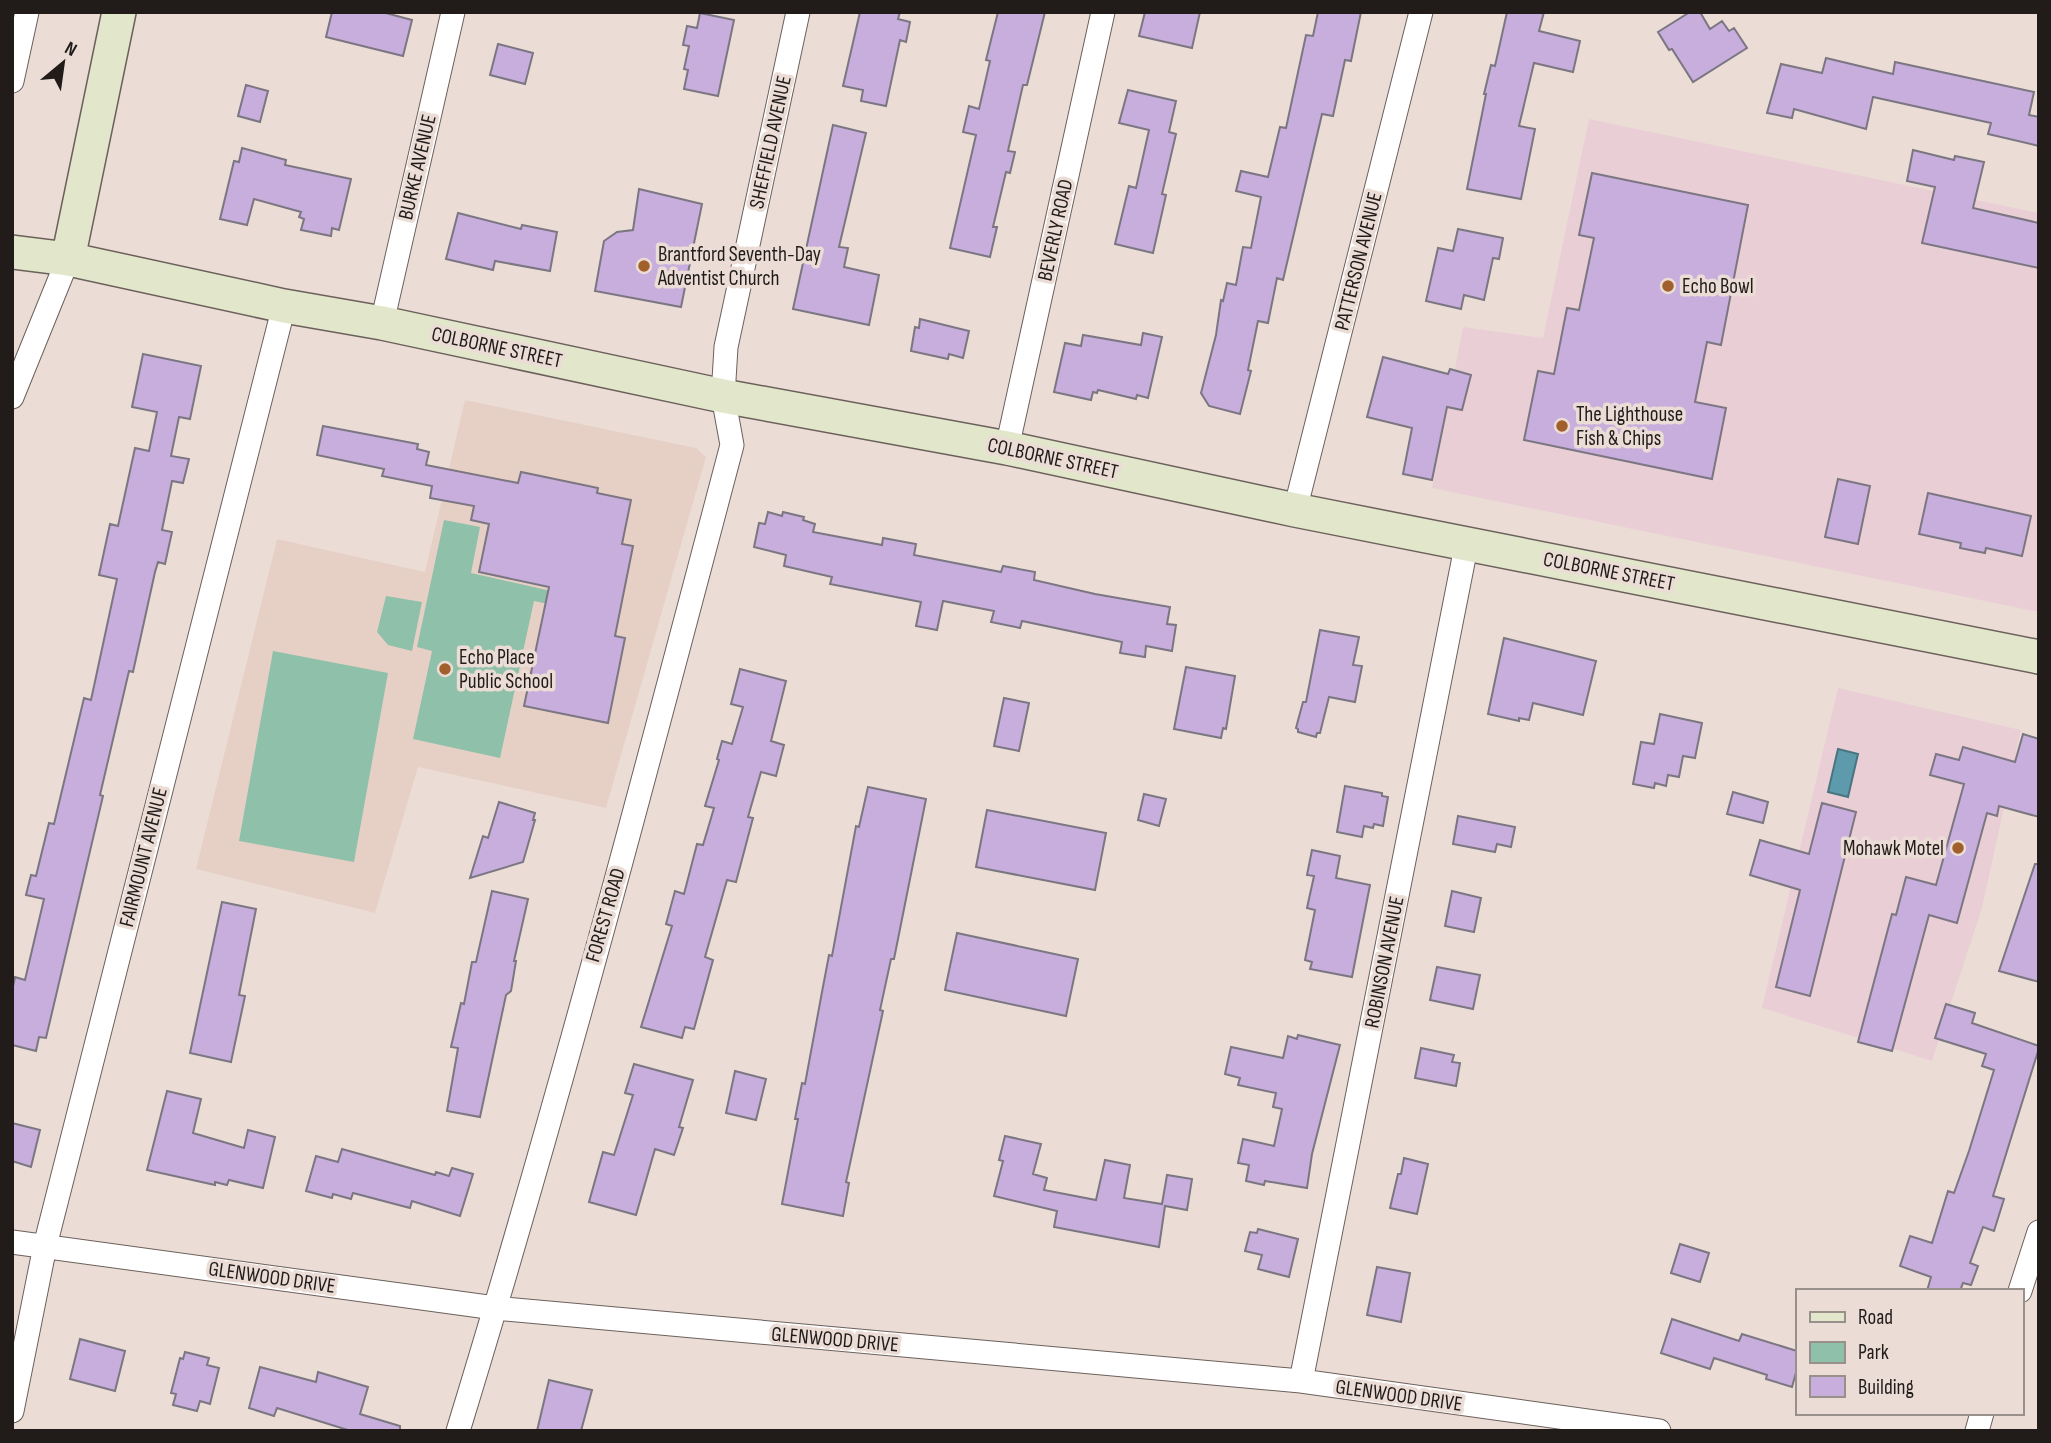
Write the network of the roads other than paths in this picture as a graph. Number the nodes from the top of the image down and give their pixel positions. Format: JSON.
{"nodes":[{"id":1,"x":27,"y":12,"type":"edge"},
{"id":2,"x":119,"y":12,"type":"edge"},
{"id":3,"x":453,"y":12,"type":"edge"},
{"id":4,"x":798,"y":12,"type":"edge"},
{"id":5,"x":1103,"y":12,"type":"edge"},
{"id":6,"x":1421,"y":12,"type":"edge"},
{"id":7,"x":12,"y":81,"type":"edge"},
{"id":8,"x":12,"y":252,"type":"edge"},
{"id":9,"x":68,"y":259,"type":"junction"},
{"id":10,"x":284,"y":306,"type":"junction"},
{"id":11,"x":382,"y":323,"type":"junction"},
{"id":12,"x":723,"y":396,"type":"junction"},
{"id":13,"x":12,"y":397,"type":"edge"},
{"id":14,"x":1007,"y":448,"type":"junction"},
{"id":15,"x":1296,"y":510,"type":"junction"},
{"id":16,"x":1466,"y":542,"type":"junction"},
{"id":17,"x":2039,"y":657,"type":"edge"},
{"id":18,"x":2039,"y":1232,"type":"edge"},
{"id":19,"x":12,"y":1242,"type":"edge"},
{"id":20,"x":45,"y":1246,"type":"junction"},
{"id":21,"x":2021,"y":1289,"type":"edge"},
{"id":22,"x":495,"y":1308,"type":"junction"},
{"id":23,"x":1301,"y":1381,"type":"junction"},
{"id":24,"x":12,"y":1411,"type":"edge"},
{"id":25,"x":458,"y":1431,"type":"edge"},
{"id":26,"x":1659,"y":1431,"type":"edge"}],
"edges":[{"from":1,"to":7,"type":"street"},
{"from":2,"to":9,"type":"main road"},
{"from":3,"to":11,"type":"street","name":"BURKE AVENUE"},
{"from":4,"to":12,"type":"street","name":"SHEFFIELD AVENUE"},
{"from":5,"to":14,"type":"street","name":"BEVERLY ROAD"},
{"from":6,"to":15,"type":"street","name":"PATTERSON AVENUE"},
{"from":8,"to":9,"type":"main road","name":"COLBORNE STREET"},
{"from":9,"to":10,"type":"main road","name":"COLBORNE STREET"},
{"from":9,"to":13,"type":"street"},
{"from":10,"to":11,"type":"main road","name":"COLBORNE STREET"},
{"from":10,"to":20,"type":"street","name":"FAIRMOUNT AVENUE"},
{"from":11,"to":12,"type":"main road","name":"COLBORNE STREET"},
{"from":12,"to":14,"type":"main road","name":"COLBORNE STREET"},
{"from":12,"to":22,"type":"street","name":"FOREST ROAD"},
{"from":14,"to":15,"type":"main road","name":"COLBORNE STREET"},
{"from":15,"to":16,"type":"main road","name":"COLBORNE STREET"},
{"from":16,"to":17,"type":"main road","name":"COLBORNE STREET"},
{"from":16,"to":23,"type":"street","name":"ROBINSON AVENUE"},
{"from":18,"to":21,"type":"street"},
{"from":19,"to":20,"type":"street","name":"GLENWOOD DRIVE"},
{"from":20,"to":22,"type":"street","name":"GLENWOOD DRIVE"},
{"from":20,"to":24,"type":"street","name":"FAIRMOUNT AVENUE"},
{"from":22,"to":23,"type":"street","name":"GLENWOOD DRIVE"},
{"from":22,"to":25,"type":"street","name":"FOREST ROAD"},
{"from":23,"to":26,"type":"street","name":"GLENWOOD DRIVE"}]}
